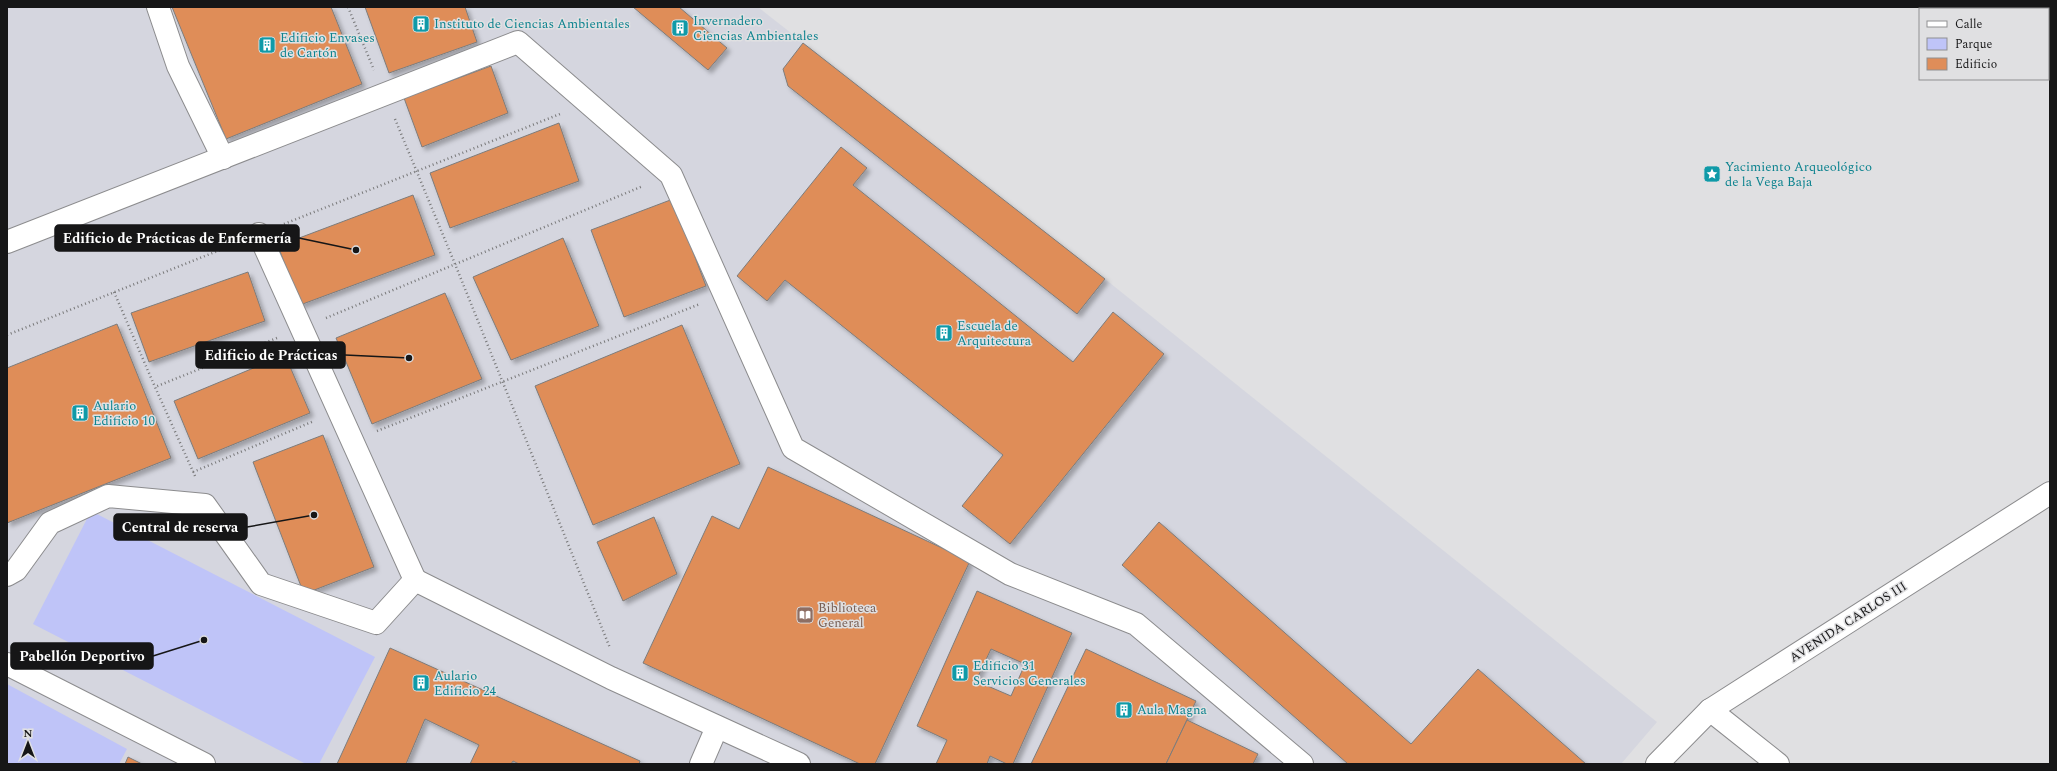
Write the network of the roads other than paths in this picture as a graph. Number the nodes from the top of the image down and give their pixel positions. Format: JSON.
{"nodes":[{"id":1,"x":158,"y":7,"type":"edge"},
{"id":2,"x":223,"y":158,"type":"junction"},
{"id":3,"x":259,"y":234,"type":"road end"},
{"id":4,"x":7,"y":242,"type":"edge"},
{"id":5,"x":2050,"y":493,"type":"edge"},
{"id":6,"x":7,"y":575,"type":"edge"},
{"id":7,"x":415,"y":580,"type":"junction"},
{"id":8,"x":7,"y":664,"type":"edge"},
{"id":9,"x":1710,"y":710,"type":"junction"},
{"id":10,"x":717,"y":727,"type":"junction"},
{"id":11,"x":204,"y":764,"type":"edge"},
{"id":12,"x":701,"y":764,"type":"edge"},
{"id":13,"x":799,"y":764,"type":"edge"},
{"id":14,"x":1302,"y":764,"type":"edge"},
{"id":15,"x":1657,"y":764,"type":"edge"},
{"id":16,"x":1778,"y":764,"type":"edge"}],
"edges":[{"from":1,"to":2,"type":"street"},
{"from":2,"to":4,"type":"street"},
{"from":2,"to":14,"type":"street"},
{"from":3,"to":7,"type":"street"},
{"from":5,"to":9,"type":"street","name":"AVENIDA CARLOS III"},
{"from":6,"to":7,"type":"street"},
{"from":7,"to":10,"type":"street"},
{"from":8,"to":11,"type":"street"},
{"from":9,"to":15,"type":"street","name":"AVENIDA CARLOS III"},
{"from":9,"to":16,"type":"street"},
{"from":10,"to":12,"type":"street"},
{"from":10,"to":13,"type":"street"}]}
